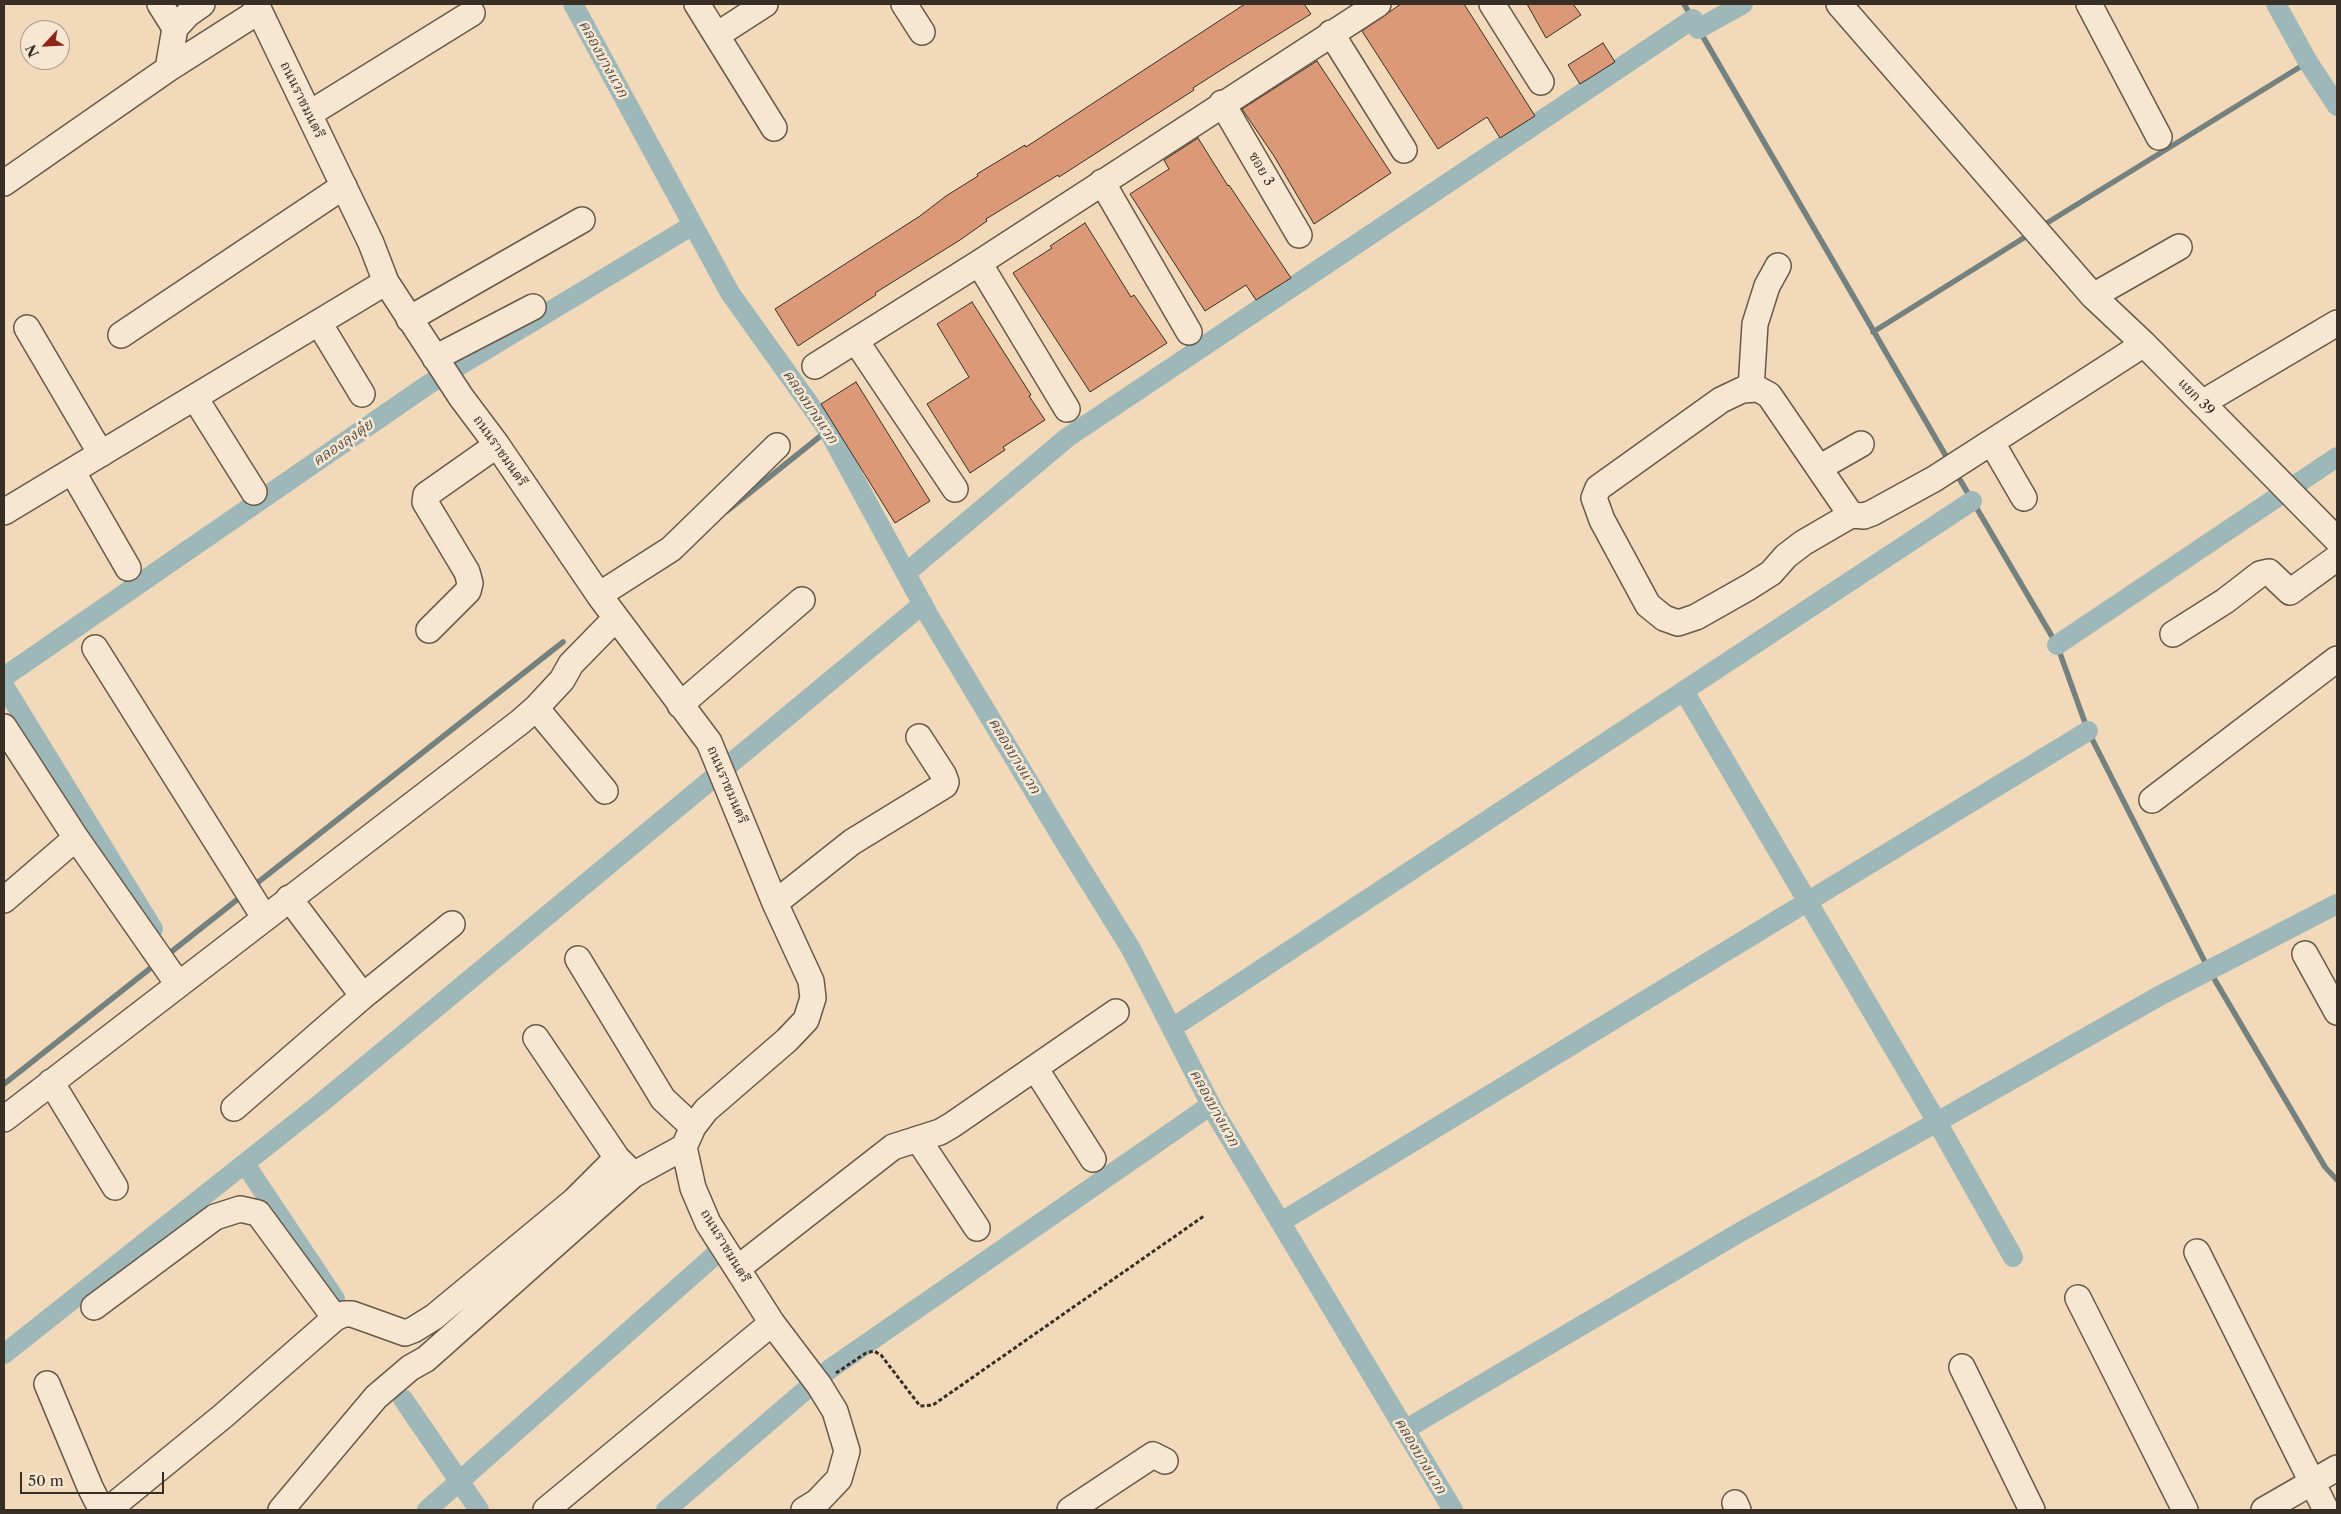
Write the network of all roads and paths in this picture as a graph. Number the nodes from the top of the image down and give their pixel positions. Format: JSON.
{"nodes":[{"id":1,"x":160,"y":4,"type":"edge"},
{"id":2,"x":202,"y":4,"type":"edge"},
{"id":3,"x":697,"y":4,"type":"edge"},
{"id":4,"x":765,"y":4,"type":"edge"},
{"id":5,"x":904,"y":4,"type":"edge"},
{"id":6,"x":1378,"y":4,"type":"edge"},
{"id":7,"x":1492,"y":4,"type":"edge"},
{"id":8,"x":1839,"y":4,"type":"edge"},
{"id":9,"x":2089,"y":4,"type":"edge"},
{"id":10,"x":258,"y":7,"type":"edge"},
{"id":11,"x":472,"y":13,"type":"dead end"},
{"id":12,"x":175,"y":28,"type":"junction"},
{"id":13,"x":922,"y":32,"type":"dead end"},
{"id":14,"x":1331,"y":33,"type":"junction"},
{"id":15,"x":716,"y":35,"type":"junction"},
{"id":16,"x":168,"y":68,"type":"junction"},
{"id":17,"x":1541,"y":82,"type":"dead end"},
{"id":18,"x":1222,"y":103,"type":"junction"},
{"id":19,"x":309,"y":114,"type":"junction"},
{"id":20,"x":774,"y":128,"type":"dead end"},
{"id":21,"x":2159,"y":137,"type":"dead end"},
{"id":22,"x":1404,"y":150,"type":"dead end"},
{"id":23,"x":1102,"y":182,"type":"junction"},
{"id":24,"x":4,"y":183,"type":"edge"},
{"id":25,"x":344,"y":186,"type":"junction"},
{"id":26,"x":582,"y":220,"type":"dead end"},
{"id":27,"x":1300,"y":235,"type":"dead end"},
{"id":28,"x":2179,"y":247,"type":"dead end"},
{"id":29,"x":980,"y":263,"type":"junction"},
{"id":30,"x":1778,"y":266,"type":"dead end"},
{"id":31,"x":386,"y":282,"type":"junction"},
{"id":32,"x":2093,"y":296,"type":"junction"},
{"id":33,"x":533,"y":307,"type":"dead end"},
{"id":34,"x":409,"y":319,"type":"junction"},
{"id":35,"x":319,"y":323,"type":"junction"},
{"id":36,"x":2337,"y":323,"type":"edge"},
{"id":37,"x":27,"y":328,"type":"dead end"},
{"id":38,"x":1189,"y":332,"type":"dead end"},
{"id":39,"x":121,"y":336,"type":"dead end"},
{"id":40,"x":856,"y":341,"type":"junction"},
{"id":41,"x":2144,"y":344,"type":"junction"},
{"id":42,"x":437,"y":361,"type":"junction"},
{"id":43,"x":815,"y":366,"type":"dead end"},
{"id":44,"x":1751,"y":390,"type":"junction"},
{"id":45,"x":362,"y":394,"type":"dead end"},
{"id":46,"x":195,"y":398,"type":"junction"},
{"id":47,"x":2202,"y":403,"type":"junction"},
{"id":48,"x":1067,"y":409,"type":"dead end"},
{"id":49,"x":1992,"y":443,"type":"junction"},
{"id":50,"x":1861,"y":444,"type":"dead end"},
{"id":51,"x":497,"y":445,"type":"junction"},
{"id":52,"x":777,"y":446,"type":"dead end"},
{"id":53,"x":101,"y":454,"type":"junction"},
{"id":54,"x":1819,"y":468,"type":"junction"},
{"id":55,"x":72,"y":471,"type":"junction"},
{"id":56,"x":955,"y":489,"type":"dead end"},
{"id":57,"x":254,"y":492,"type":"dead end"},
{"id":58,"x":2024,"y":498,"type":"dead end"},
{"id":59,"x":4,"y":512,"type":"edge"},
{"id":60,"x":1851,"y":515,"type":"junction"},
{"id":61,"x":2337,"y":540,"type":"edge"},
{"id":62,"x":2337,"y":558,"type":"edge"},
{"id":63,"x":128,"y":568,"type":"dead end"},
{"id":64,"x":599,"y":595,"type":"junction"},
{"id":65,"x":802,"y":600,"type":"dead end"},
{"id":66,"x":616,"y":618,"type":"junction"},
{"id":67,"x":429,"y":630,"type":"dead end"},
{"id":68,"x":2172,"y":634,"type":"dead end"},
{"id":69,"x":95,"y":648,"type":"dead end"},
{"id":70,"x":2337,"y":659,"type":"edge"},
{"id":71,"x":680,"y":705,"type":"junction"},
{"id":72,"x":536,"y":708,"type":"junction"},
{"id":73,"x":4,"y":727,"type":"edge"},
{"id":74,"x":919,"y":737,"type":"dead end"},
{"id":75,"x":605,"y":791,"type":"dead end"},
{"id":76,"x":2152,"y":800,"type":"dead end"},
{"id":77,"x":76,"y":838,"type":"junction"},
{"id":78,"x":289,"y":898,"type":"junction"},
{"id":79,"x":4,"y":900,"type":"edge"},
{"id":80,"x":775,"y":903,"type":"junction"},
{"id":81,"x":261,"y":912,"type":"junction"},
{"id":82,"x":452,"y":924,"type":"dead end"},
{"id":83,"x":2305,"y":954,"type":"dead end"},
{"id":84,"x":578,"y":959,"type":"dead end"},
{"id":85,"x":175,"y":980,"type":"junction"},
{"id":86,"x":364,"y":996,"type":"junction"},
{"id":87,"x":2336,"y":1005,"type":"edge"},
{"id":88,"x":1116,"y":1012,"type":"dead end"},
{"id":89,"x":536,"y":1038,"type":"dead end"},
{"id":90,"x":1035,"y":1068,"type":"junction"},
{"id":91,"x":51,"y":1082,"type":"junction"},
{"id":92,"x":234,"y":1108,"type":"dead end"},
{"id":93,"x":4,"y":1118,"type":"edge"},
{"id":94,"x":688,"y":1136,"type":"junction"},
{"id":95,"x":918,"y":1139,"type":"junction"},
{"id":96,"x":1092,"y":1159,"type":"dead end"},
{"id":97,"x":625,"y":1166,"type":"junction"},
{"id":98,"x":115,"y":1187,"type":"dead end"},
{"id":99,"x":1204,"y":1216,"type":"dead end"},
{"id":100,"x":977,"y":1228,"type":"dead end"},
{"id":101,"x":2197,"y":1252,"type":"dead end"},
{"id":102,"x":738,"y":1268,"type":"junction"},
{"id":103,"x":2078,"y":1298,"type":"dead end"},
{"id":104,"x":94,"y":1307,"type":"dead end"},
{"id":105,"x":434,"y":1317,"type":"junction"},
{"id":106,"x":335,"y":1318,"type":"junction"},
{"id":107,"x":772,"y":1323,"type":"junction"},
{"id":108,"x":450,"y":1338,"type":"junction"},
{"id":109,"x":1962,"y":1367,"type":"dead end"},
{"id":110,"x":47,"y":1384,"type":"dead end"},
{"id":111,"x":819,"y":1385,"type":"junction"},
{"id":112,"x":1166,"y":1461,"type":"dead end"},
{"id":113,"x":2337,"y":1468,"type":"edge"},
{"id":114,"x":2312,"y":1483,"type":"junction"},
{"id":115,"x":107,"y":1510,"type":"edge"},
{"id":116,"x":281,"y":1510,"type":"edge"},
{"id":117,"x":546,"y":1510,"type":"edge"},
{"id":118,"x":804,"y":1510,"type":"edge"},
{"id":119,"x":1070,"y":1510,"type":"edge"},
{"id":120,"x":2032,"y":1510,"type":"edge"},
{"id":121,"x":2185,"y":1510,"type":"edge"},
{"id":122,"x":2264,"y":1510,"type":"edge"},
{"id":123,"x":2326,"y":1510,"type":"edge"}],
"edges":[{"from":1,"to":12,"type":"street"},
{"from":2,"to":12,"type":"street"},
{"from":3,"to":15,"type":"street"},
{"from":4,"to":15,"type":"street"},
{"from":5,"to":13,"type":"street"},
{"from":6,"to":14,"type":"street"},
{"from":7,"to":17,"type":"street"},
{"from":8,"to":32,"type":"street","name":"แยก 39"},
{"from":9,"to":21,"type":"street"},
{"from":10,"to":16,"type":"street"},
{"from":10,"to":19,"type":"street","name":"ถนนราชมนตรี"},
{"from":11,"to":19,"type":"street"},
{"from":12,"to":16,"type":"street"},
{"from":14,"to":18,"type":"street"},
{"from":14,"to":22,"type":"street"},
{"from":15,"to":20,"type":"street"},
{"from":16,"to":24,"type":"street"},
{"from":18,"to":23,"type":"street"},
{"from":18,"to":27,"type":"street","name":"ซอย 3"},
{"from":19,"to":25,"type":"street","name":"ถนนราชมนตรี"},
{"from":23,"to":29,"type":"street"},
{"from":23,"to":38,"type":"street"},
{"from":25,"to":31,"type":"street","name":"ถนนราชมนตรี"},
{"from":25,"to":39,"type":"street"},
{"from":26,"to":34,"type":"street"},
{"from":28,"to":32,"type":"street"},
{"from":29,"to":40,"type":"street"},
{"from":29,"to":48,"type":"street"},
{"from":30,"to":44,"type":"street"},
{"from":31,"to":34,"type":"street","name":"ถนนราชมนตรี"},
{"from":31,"to":35,"type":"street"},
{"from":32,"to":41,"type":"street","name":"แยก 39"},
{"from":33,"to":42,"type":"street"},
{"from":34,"to":42,"type":"street","name":"ถนนราชมนตรี"},
{"from":35,"to":45,"type":"street"},
{"from":35,"to":46,"type":"street"},
{"from":36,"to":47,"type":"street"},
{"from":37,"to":53,"type":"street"},
{"from":40,"to":43,"type":"street"},
{"from":40,"to":56,"type":"street"},
{"from":41,"to":47,"type":"street","name":"แยก 39"},
{"from":41,"to":49,"type":"street"},
{"from":42,"to":51,"type":"street","name":"ถนนราชมนตรี"},
{"from":44,"to":54,"type":"street"},
{"from":44,"to":60,"type":"street"},
{"from":46,"to":53,"type":"street"},
{"from":46,"to":57,"type":"street"},
{"from":47,"to":61,"type":"street","name":"แยก 39"},
{"from":49,"to":58,"type":"street"},
{"from":49,"to":60,"type":"street"},
{"from":50,"to":54,"type":"street"},
{"from":51,"to":64,"type":"street","name":"ถนนราชมนตรี"},
{"from":51,"to":67,"type":"street"},
{"from":52,"to":64,"type":"street"},
{"from":53,"to":55,"type":"street"},
{"from":54,"to":60,"type":"street"},
{"from":55,"to":59,"type":"street"},
{"from":55,"to":63,"type":"street"},
{"from":62,"to":68,"type":"street"},
{"from":64,"to":66,"type":"street","name":"ถนนราชมนตรี"},
{"from":65,"to":71,"type":"street"},
{"from":66,"to":71,"type":"street","name":"ถนนราชมนตรี"},
{"from":66,"to":72,"type":"street"},
{"from":69,"to":81,"type":"street"},
{"from":70,"to":76,"type":"street"},
{"from":71,"to":80,"type":"street","name":"ถนนราชมนตรี"},
{"from":72,"to":75,"type":"street"},
{"from":72,"to":78,"type":"street"},
{"from":73,"to":77,"type":"street"},
{"from":74,"to":80,"type":"street"},
{"from":77,"to":79,"type":"street"},
{"from":77,"to":85,"type":"street"},
{"from":78,"to":81,"type":"street"},
{"from":78,"to":86,"type":"street"},
{"from":80,"to":94,"type":"street","name":"ถนนราชมนตรี"},
{"from":81,"to":85,"type":"street"},
{"from":82,"to":86,"type":"street"},
{"from":83,"to":87,"type":"street"},
{"from":84,"to":94,"type":"street"},
{"from":85,"to":91,"type":"street"},
{"from":86,"to":92,"type":"street"},
{"from":88,"to":90,"type":"street"},
{"from":89,"to":97,"type":"street"},
{"from":90,"to":95,"type":"street"},
{"from":90,"to":96,"type":"street"},
{"from":91,"to":93,"type":"street"},
{"from":91,"to":98,"type":"street"},
{"from":94,"to":97,"type":"street"},
{"from":94,"to":102,"type":"street","name":"ถนนราชมนตรี"},
{"from":95,"to":100,"type":"street"},
{"from":95,"to":102,"type":"street"},
{"from":97,"to":105,"type":"street"},
{"from":97,"to":108,"type":"street"},
{"from":99,"to":111,"type":"path"},
{"from":101,"to":114,"type":"street"},
{"from":102,"to":107,"type":"street","name":"ถนนราชมนตรี"},
{"from":103,"to":121,"type":"street"},
{"from":104,"to":106,"type":"street"},
{"from":105,"to":106,"type":"street"},
{"from":105,"to":108,"type":"street"},
{"from":106,"to":115,"type":"street"},
{"from":107,"to":111,"type":"street","name":"ถนนราชมนตรี"},
{"from":107,"to":117,"type":"street"},
{"from":108,"to":116,"type":"street"},
{"from":109,"to":120,"type":"street"},
{"from":110,"to":115,"type":"street"},
{"from":111,"to":118,"type":"street","name":"ถนนราชมนตรี"},
{"from":112,"to":119,"type":"street"},
{"from":113,"to":114,"type":"street"},
{"from":114,"to":122,"type":"street"},
{"from":114,"to":123,"type":"street"}]}
